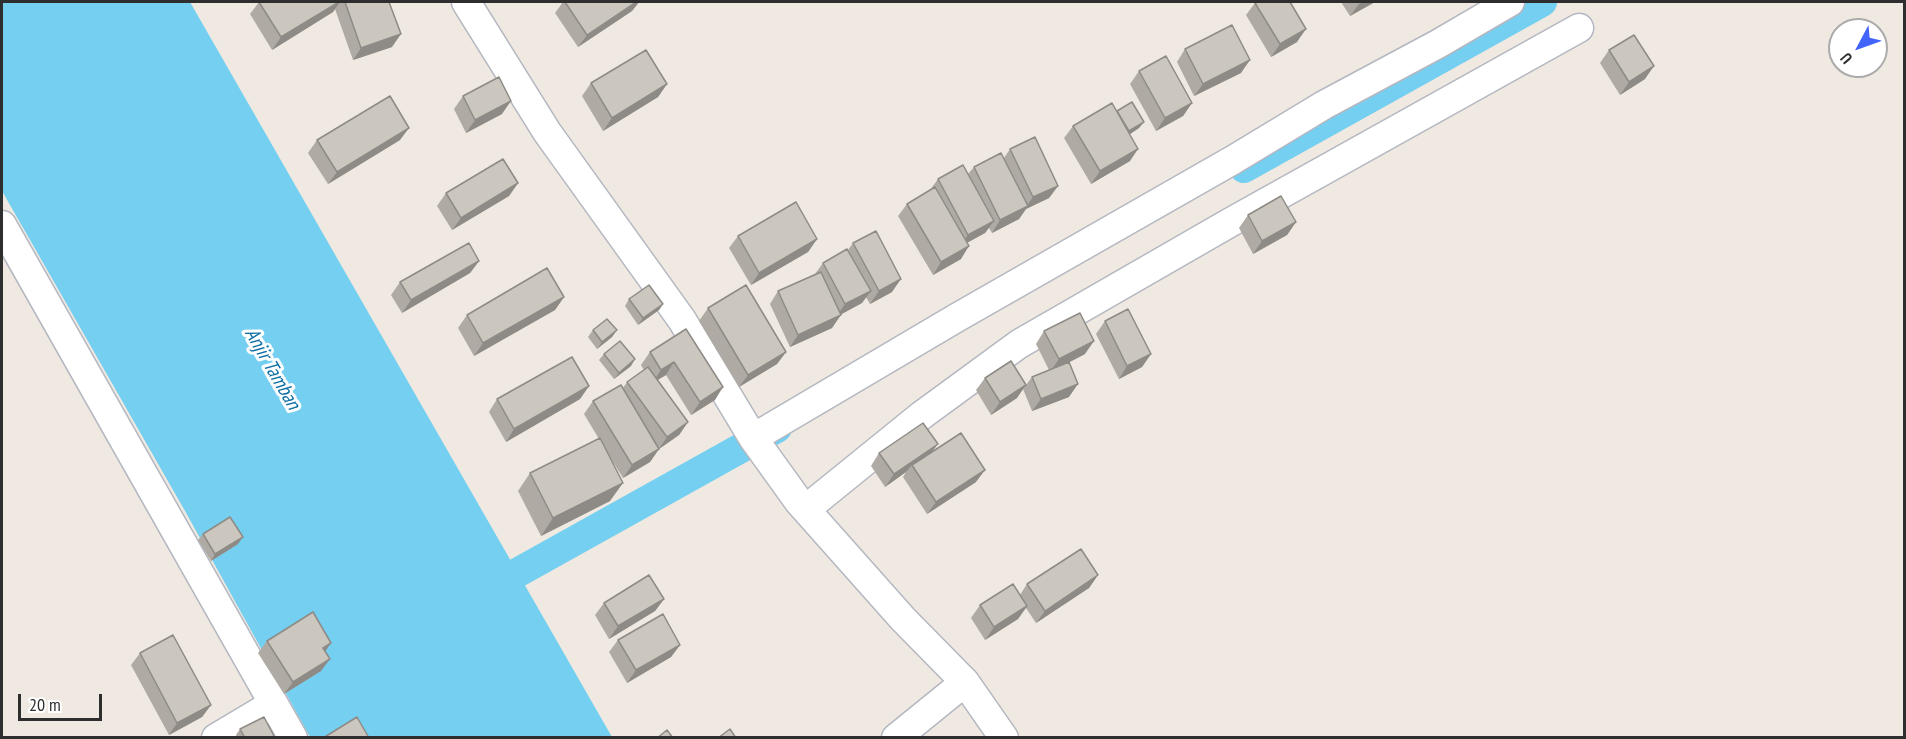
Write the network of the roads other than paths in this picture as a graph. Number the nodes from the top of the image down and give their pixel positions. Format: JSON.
{"nodes":[{"id":1,"x":466,"y":2,"type":"edge"},
{"id":2,"x":1510,"y":2,"type":"edge"},
{"id":3,"x":1579,"y":28,"type":"dead end"},
{"id":4,"x":2,"y":225,"type":"edge"},
{"id":5,"x":757,"y":443,"type":"junction"},
{"id":6,"x":802,"y":506,"type":"junction"},
{"id":7,"x":965,"y":682,"type":"junction"},
{"id":8,"x":273,"y":704,"type":"junction"},
{"id":9,"x":216,"y":738,"type":"edge"},
{"id":10,"x":293,"y":738,"type":"edge"},
{"id":11,"x":896,"y":738,"type":"edge"},
{"id":12,"x":1004,"y":738,"type":"edge"}],
"edges":[{"from":1,"to":5,"type":"street"},
{"from":2,"to":5,"type":"street"},
{"from":3,"to":6,"type":"street"},
{"from":4,"to":8,"type":"street"},
{"from":5,"to":6,"type":"street"},
{"from":6,"to":7,"type":"street"},
{"from":7,"to":11,"type":"street"},
{"from":7,"to":12,"type":"street"},
{"from":8,"to":9,"type":"street"},
{"from":8,"to":10,"type":"street"}]}
